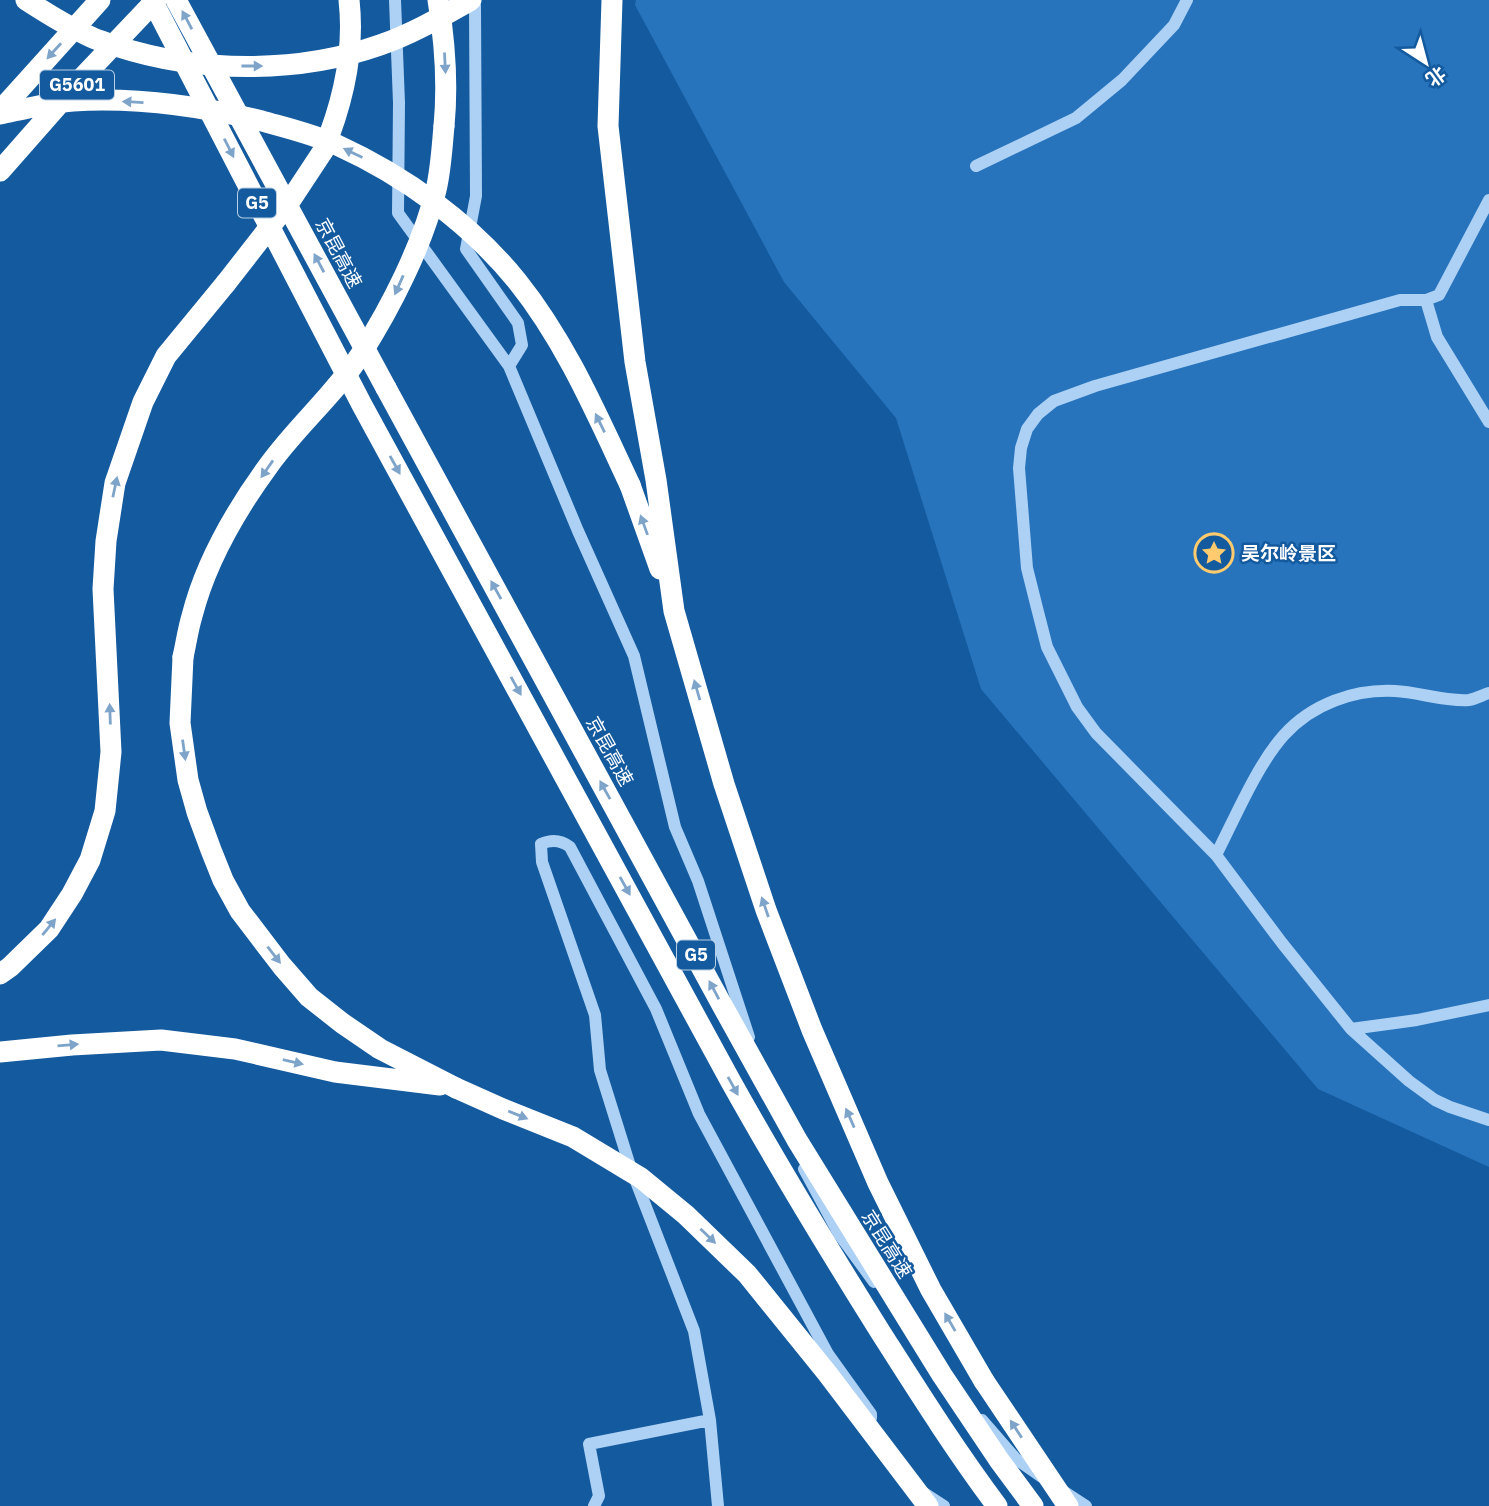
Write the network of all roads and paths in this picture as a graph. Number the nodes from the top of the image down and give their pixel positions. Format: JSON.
{"nodes":[{"id":1,"x":26,"y":0,"type":"edge"},
{"id":2,"x":100,"y":0,"type":"edge"},
{"id":3,"x":154,"y":0,"type":"edge"},
{"id":4,"x":176,"y":0,"type":"edge"},
{"id":5,"x":349,"y":0,"type":"edge"},
{"id":6,"x":395,"y":0,"type":"edge"},
{"id":7,"x":439,"y":0,"type":"edge"},
{"id":8,"x":472,"y":0,"type":"edge"},
{"id":9,"x":612,"y":0,"type":"edge"},
{"id":10,"x":1188,"y":0,"type":"edge"},
{"id":11,"x":0,"y":113,"type":"edge"},
{"id":12,"x":976,"y":166,"type":"dead end"},
{"id":13,"x":0,"y":171,"type":"edge"},
{"id":14,"x":1489,"y":200,"type":"edge"},
{"id":15,"x":1426,"y":300,"type":"junction"},
{"id":16,"x":509,"y":366,"type":"junction"},
{"id":17,"x":1489,"y":422,"type":"edge"},
{"id":18,"x":674,"y":611,"type":"junction"},
{"id":19,"x":1489,"y":693,"type":"edge"},
{"id":20,"x":1216,"y":855,"type":"junction"},
{"id":21,"x":0,"y":974,"type":"edge"},
{"id":22,"x":1489,"y":1005,"type":"edge"},
{"id":23,"x":1351,"y":1029,"type":"junction"},
{"id":24,"x":0,"y":1052,"type":"edge"},
{"id":25,"x":456,"y":1087,"type":"junction"},
{"id":26,"x":1489,"y":1120,"type":"edge"},
{"id":27,"x":710,"y":1420,"type":"junction"},
{"id":28,"x":594,"y":1506,"type":"edge"},
{"id":29,"x":718,"y":1506,"type":"edge"},
{"id":30,"x":928,"y":1506,"type":"edge"},
{"id":31,"x":944,"y":1506,"type":"edge"},
{"id":32,"x":997,"y":1506,"type":"edge"},
{"id":33,"x":1033,"y":1506,"type":"edge"},
{"id":34,"x":1068,"y":1506,"type":"edge"},
{"id":35,"x":1086,"y":1506,"type":"edge"}],
"edges":[{"from":1,"to":8,"type":"highway","one_way":true,"bridge":true},
{"from":2,"to":11,"type":"highway","number":"G5601","one_way":true},
{"from":3,"to":13,"type":"highway","number":"G5601","bridge":true},
{"from":3,"to":32,"type":"highway","number":"G5","one_way":true},
{"from":33,"to":4,"type":"highway","name":"京昆高速","number":"G5","one_way":true,"bridge":true},
{"from":21,"to":5,"type":"highway","one_way":true,"bridge":true},
{"from":6,"to":16,"type":"street"},
{"from":7,"to":25,"type":"highway","one_way":true,"bridge":true},
{"from":8,"to":16,"type":"street"},
{"from":9,"to":18,"type":"highway"},
{"from":10,"to":12,"type":"street"},
{"from":18,"to":11,"type":"highway","one_way":true,"bridge":true},
{"from":14,"to":15,"type":"street"},
{"from":15,"to":17,"type":"street"},
{"from":15,"to":20,"type":"street"},
{"from":16,"to":35,"type":"street"},
{"from":34,"to":18,"type":"highway","one_way":true,"bridge":true},
{"from":19,"to":20,"type":"street"},
{"from":20,"to":23,"type":"street"},
{"from":22,"to":23,"type":"street"},
{"from":23,"to":26,"type":"street"},
{"from":24,"to":25,"type":"highway","one_way":true},
{"from":25,"to":30,"type":"highway","one_way":true,"bridge":true},
{"from":27,"to":28,"type":"street"},
{"from":27,"to":29,"type":"street"},
{"from":27,"to":31,"type":"street"}]}
